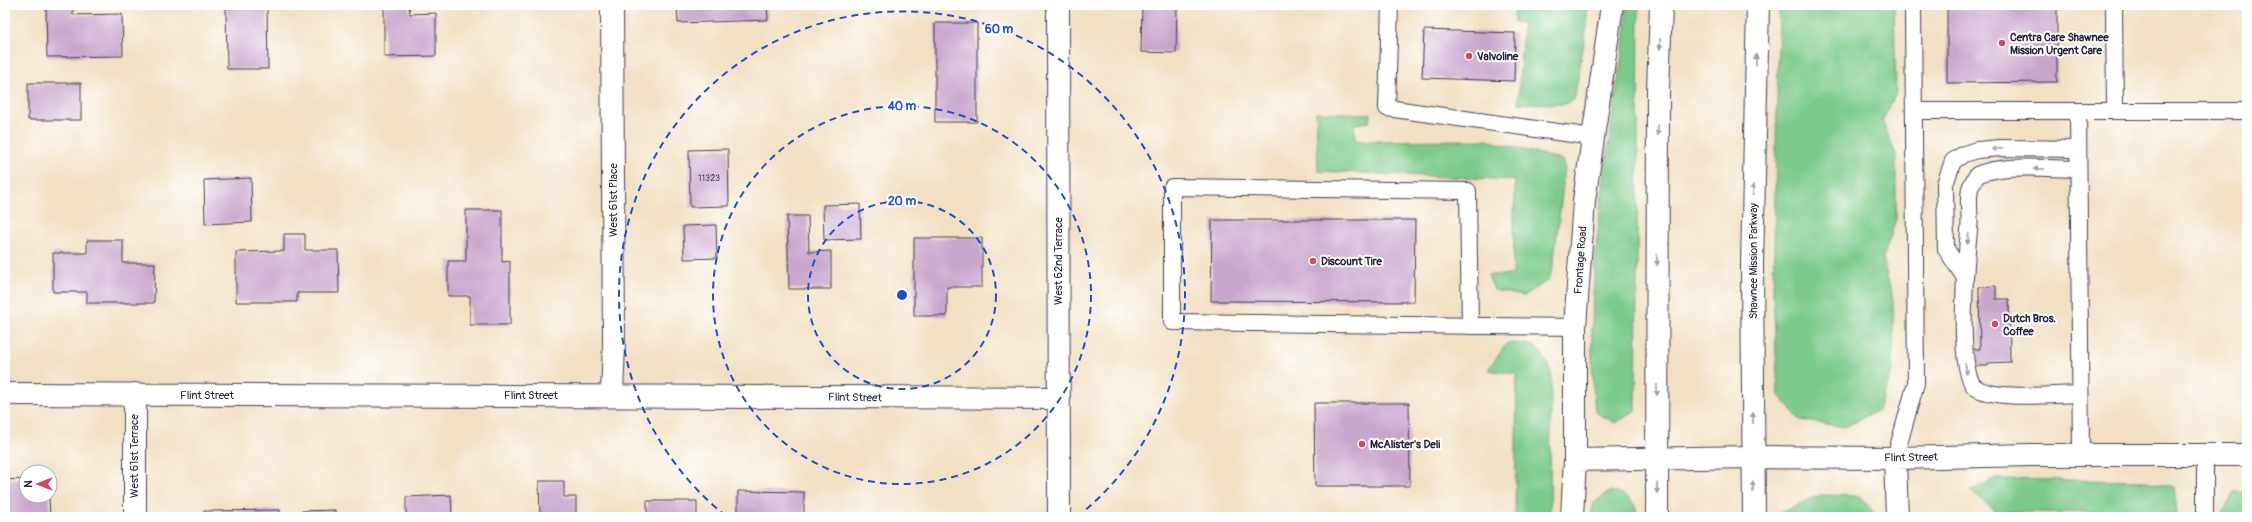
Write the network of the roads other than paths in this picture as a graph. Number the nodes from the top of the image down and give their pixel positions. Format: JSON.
{"nodes":[{"id":1,"x":612,"y":5,"type":"edge"},
{"id":2,"x":1058,"y":5,"type":"edge"},
{"id":3,"x":1390,"y":5,"type":"edge"},
{"id":4,"x":1612,"y":5,"type":"edge"},
{"id":5,"x":1661,"y":5,"type":"edge"},
{"id":6,"x":1758,"y":5,"type":"edge"},
{"id":7,"x":1913,"y":5,"type":"edge"},
{"id":8,"x":2114,"y":5,"type":"edge"},
{"id":9,"x":1914,"y":111,"type":"junction"},
{"id":10,"x":2078,"y":111,"type":"junction"},
{"id":11,"x":2115,"y":111,"type":"junction"},
{"id":12,"x":2247,"y":111,"type":"edge"},
{"id":13,"x":1593,"y":137,"type":"junction"},
{"id":14,"x":2078,"y":149,"type":"junction"},
{"id":15,"x":2078,"y":169,"type":"junction"},
{"id":16,"x":1965,"y":278,"type":"junction"},
{"id":17,"x":1470,"y":326,"type":"junction"},
{"id":18,"x":1575,"y":328,"type":"junction"},
{"id":19,"x":5,"y":394,"type":"edge"},
{"id":20,"x":135,"y":394,"type":"junction"},
{"id":21,"x":2080,"y":394,"type":"junction"},
{"id":22,"x":612,"y":395,"type":"junction"},
{"id":23,"x":1057,"y":398,"type":"junction"},
{"id":24,"x":2081,"y":454,"type":"junction"},
{"id":25,"x":2205,"y":454,"type":"junction"},
{"id":26,"x":2247,"y":454,"type":"edge"},
{"id":27,"x":1753,"y":457,"type":"junction"},
{"id":28,"x":1657,"y":458,"type":"junction"},
{"id":29,"x":1895,"y":458,"type":"junction"},
{"id":30,"x":1575,"y":460,"type":"junction"},
{"id":31,"x":135,"y":517,"type":"edge"},
{"id":32,"x":1059,"y":517,"type":"edge"},
{"id":33,"x":1572,"y":517,"type":"edge"},
{"id":34,"x":1657,"y":517,"type":"edge"},
{"id":35,"x":1754,"y":517,"type":"edge"},
{"id":36,"x":1897,"y":517,"type":"edge"},
{"id":37,"x":2206,"y":517,"type":"edge"}],
"edges":[{"from":1,"to":22,"type":"main road","name":"West 61st Place"},
{"from":2,"to":23,"type":"main road","name":"West 62nd Terrace"},
{"from":3,"to":13,"type":"lane"},
{"from":4,"to":13,"type":"main road","name":"Frontage Road"},
{"from":5,"to":28,"type":"main road","one_way":true},
{"from":27,"to":6,"type":"main road","name":"Shawnee Mission Parkway","one_way":true},
{"from":7,"to":9,"type":"lane"},
{"from":8,"to":11,"type":"lane"},
{"from":9,"to":10,"type":"lane"},
{"from":9,"to":29,"type":"lane"},
{"from":10,"to":11,"type":"lane"},
{"from":10,"to":14,"type":"lane"},
{"from":11,"to":12,"type":"lane"},
{"from":13,"to":18,"type":"main road","name":"Frontage Road"},
{"from":14,"to":15,"type":"lane"},
{"from":14,"to":16,"type":"lane","one_way":true},
{"from":15,"to":16,"type":"lane","one_way":true},
{"from":15,"to":21,"type":"lane"},
{"from":16,"to":21,"type":"lane","one_way":true},
{"from":17,"to":17,"type":"lane"},
{"from":17,"to":18,"type":"lane"},
{"from":18,"to":30,"type":"main road","name":"Frontage Road"},
{"from":19,"to":20,"type":"main road","name":"Flint Street"},
{"from":20,"to":22,"type":"main road","name":"Flint Street"},
{"from":20,"to":31,"type":"main road","name":"West 61st Terrace"},
{"from":21,"to":24,"type":"lane"},
{"from":22,"to":23,"type":"main road","name":"Flint Street"},
{"from":23,"to":32,"type":"main road","name":"West 62nd Terrace"},
{"from":24,"to":25,"type":"main road","name":"Flint Street"},
{"from":24,"to":29,"type":"main road","name":"Flint Street"},
{"from":25,"to":26,"type":"main road","name":"Flint Street"},
{"from":25,"to":37,"type":"lane"},
{"from":27,"to":28,"type":"main road","name":"Flint Street"},
{"from":27,"to":29,"type":"main road","name":"Flint Street"},
{"from":35,"to":27,"type":"main road","name":"Shawnee Mission Parkway","one_way":true},
{"from":28,"to":30,"type":"main road","name":"Flint Street"},
{"from":28,"to":34,"type":"main road","one_way":true},
{"from":29,"to":36,"type":"main road"},
{"from":30,"to":33,"type":"main road","name":"Frontage Road"}]}
